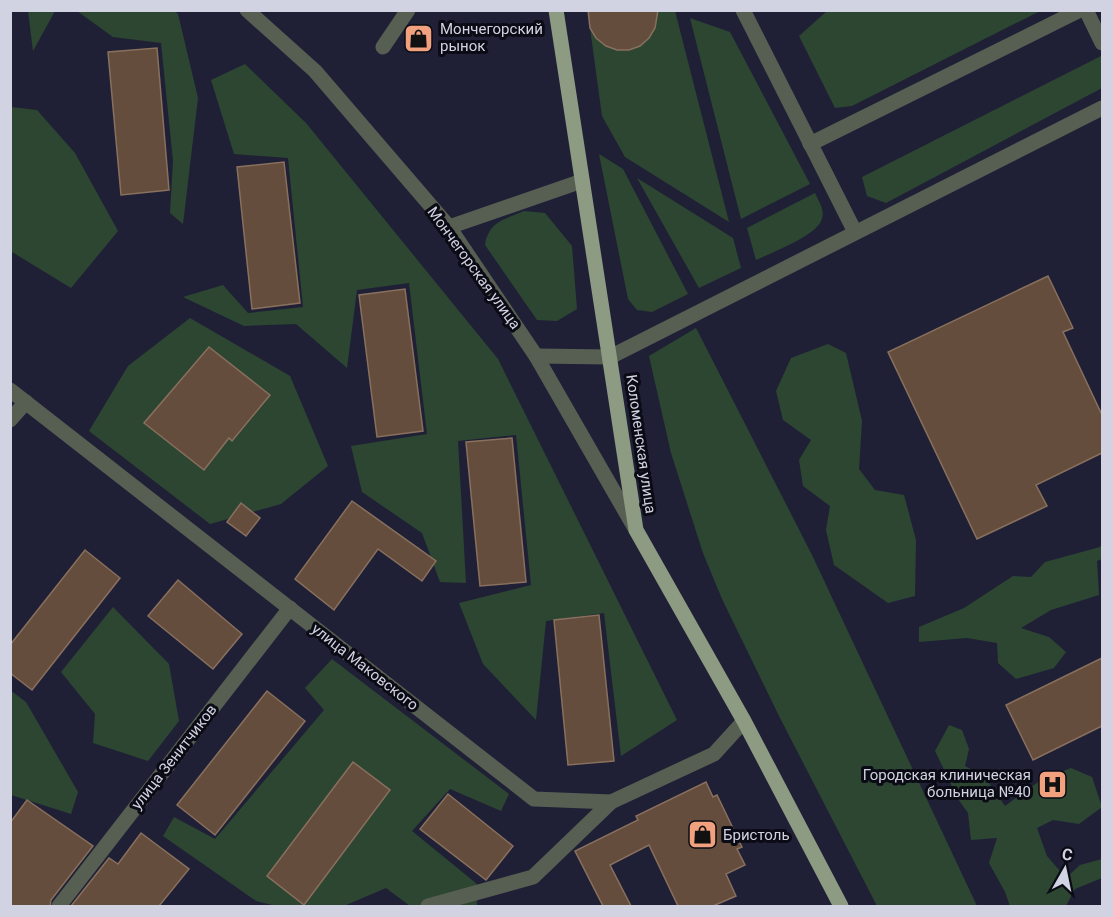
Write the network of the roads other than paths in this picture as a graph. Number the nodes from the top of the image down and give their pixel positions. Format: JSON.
{"nodes":[{"id":1,"x":247,"y":10,"type":"edge"},
{"id":2,"x":408,"y":10,"type":"edge"},
{"id":3,"x":556,"y":10,"type":"edge"},
{"id":4,"x":743,"y":10,"type":"edge"},
{"id":5,"x":1080,"y":10,"type":"edge"},
{"id":6,"x":1086,"y":10,"type":"edge"},
{"id":7,"x":1102,"y":43,"type":"edge"},
{"id":8,"x":383,"y":47,"type":"dead end"},
{"id":9,"x":1102,"y":108,"type":"edge"},
{"id":10,"x":810,"y":144,"type":"junction"},
{"id":11,"x":582,"y":181,"type":"junction"},
{"id":12,"x":449,"y":227,"type":"junction"},
{"id":13,"x":855,"y":232,"type":"junction"},
{"id":14,"x":536,"y":356,"type":"junction"},
{"id":15,"x":610,"y":357,"type":"junction"},
{"id":16,"x":10,"y":390,"type":"edge"},
{"id":17,"x":26,"y":402,"type":"junction"},
{"id":18,"x":10,"y":420,"type":"edge"},
{"id":19,"x":636,"y":530,"type":"junction"},
{"id":20,"x":290,"y":608,"type":"junction"},
{"id":21,"x":744,"y":721,"type":"junction"},
{"id":22,"x":611,"y":802,"type":"junction"},
{"id":23,"x":59,"y":906,"type":"edge"},
{"id":24,"x":428,"y":906,"type":"edge"},
{"id":25,"x":841,"y":906,"type":"edge"}],
"edges":[{"from":1,"to":12,"type":"street","name":"Мончегорская улица"},
{"from":2,"to":8,"type":"street"},
{"from":3,"to":11,"type":"main road","name":"Коломенская улица"},
{"from":4,"to":10,"type":"street"},
{"from":5,"to":10,"type":"street"},
{"from":6,"to":7,"type":"street"},
{"from":9,"to":13,"type":"street"},
{"from":10,"to":13,"type":"street"},
{"from":11,"to":12,"type":"street"},
{"from":11,"to":15,"type":"main road","name":"Коломенская улица"},
{"from":12,"to":14,"type":"street","name":"Мончегорская улица"},
{"from":13,"to":15,"type":"street"},
{"from":14,"to":15,"type":"street"},
{"from":14,"to":19,"type":"street","name":"Мончегорская улица"},
{"from":15,"to":19,"type":"main road","name":"Коломенская улица"},
{"from":16,"to":17,"type":"street","name":"улица Маковского"},
{"from":17,"to":18,"type":"street"},
{"from":17,"to":20,"type":"street","name":"улица Маковского"},
{"from":19,"to":21,"type":"main road","name":"Коломенская улица"},
{"from":20,"to":22,"type":"street","name":"улица Маковского"},
{"from":20,"to":23,"type":"street","name":"улица Зенитчиков"},
{"from":21,"to":22,"type":"street","name":"улица Маковского"},
{"from":21,"to":25,"type":"main road","name":"Коломенская улица"},
{"from":22,"to":24,"type":"street"}]}
